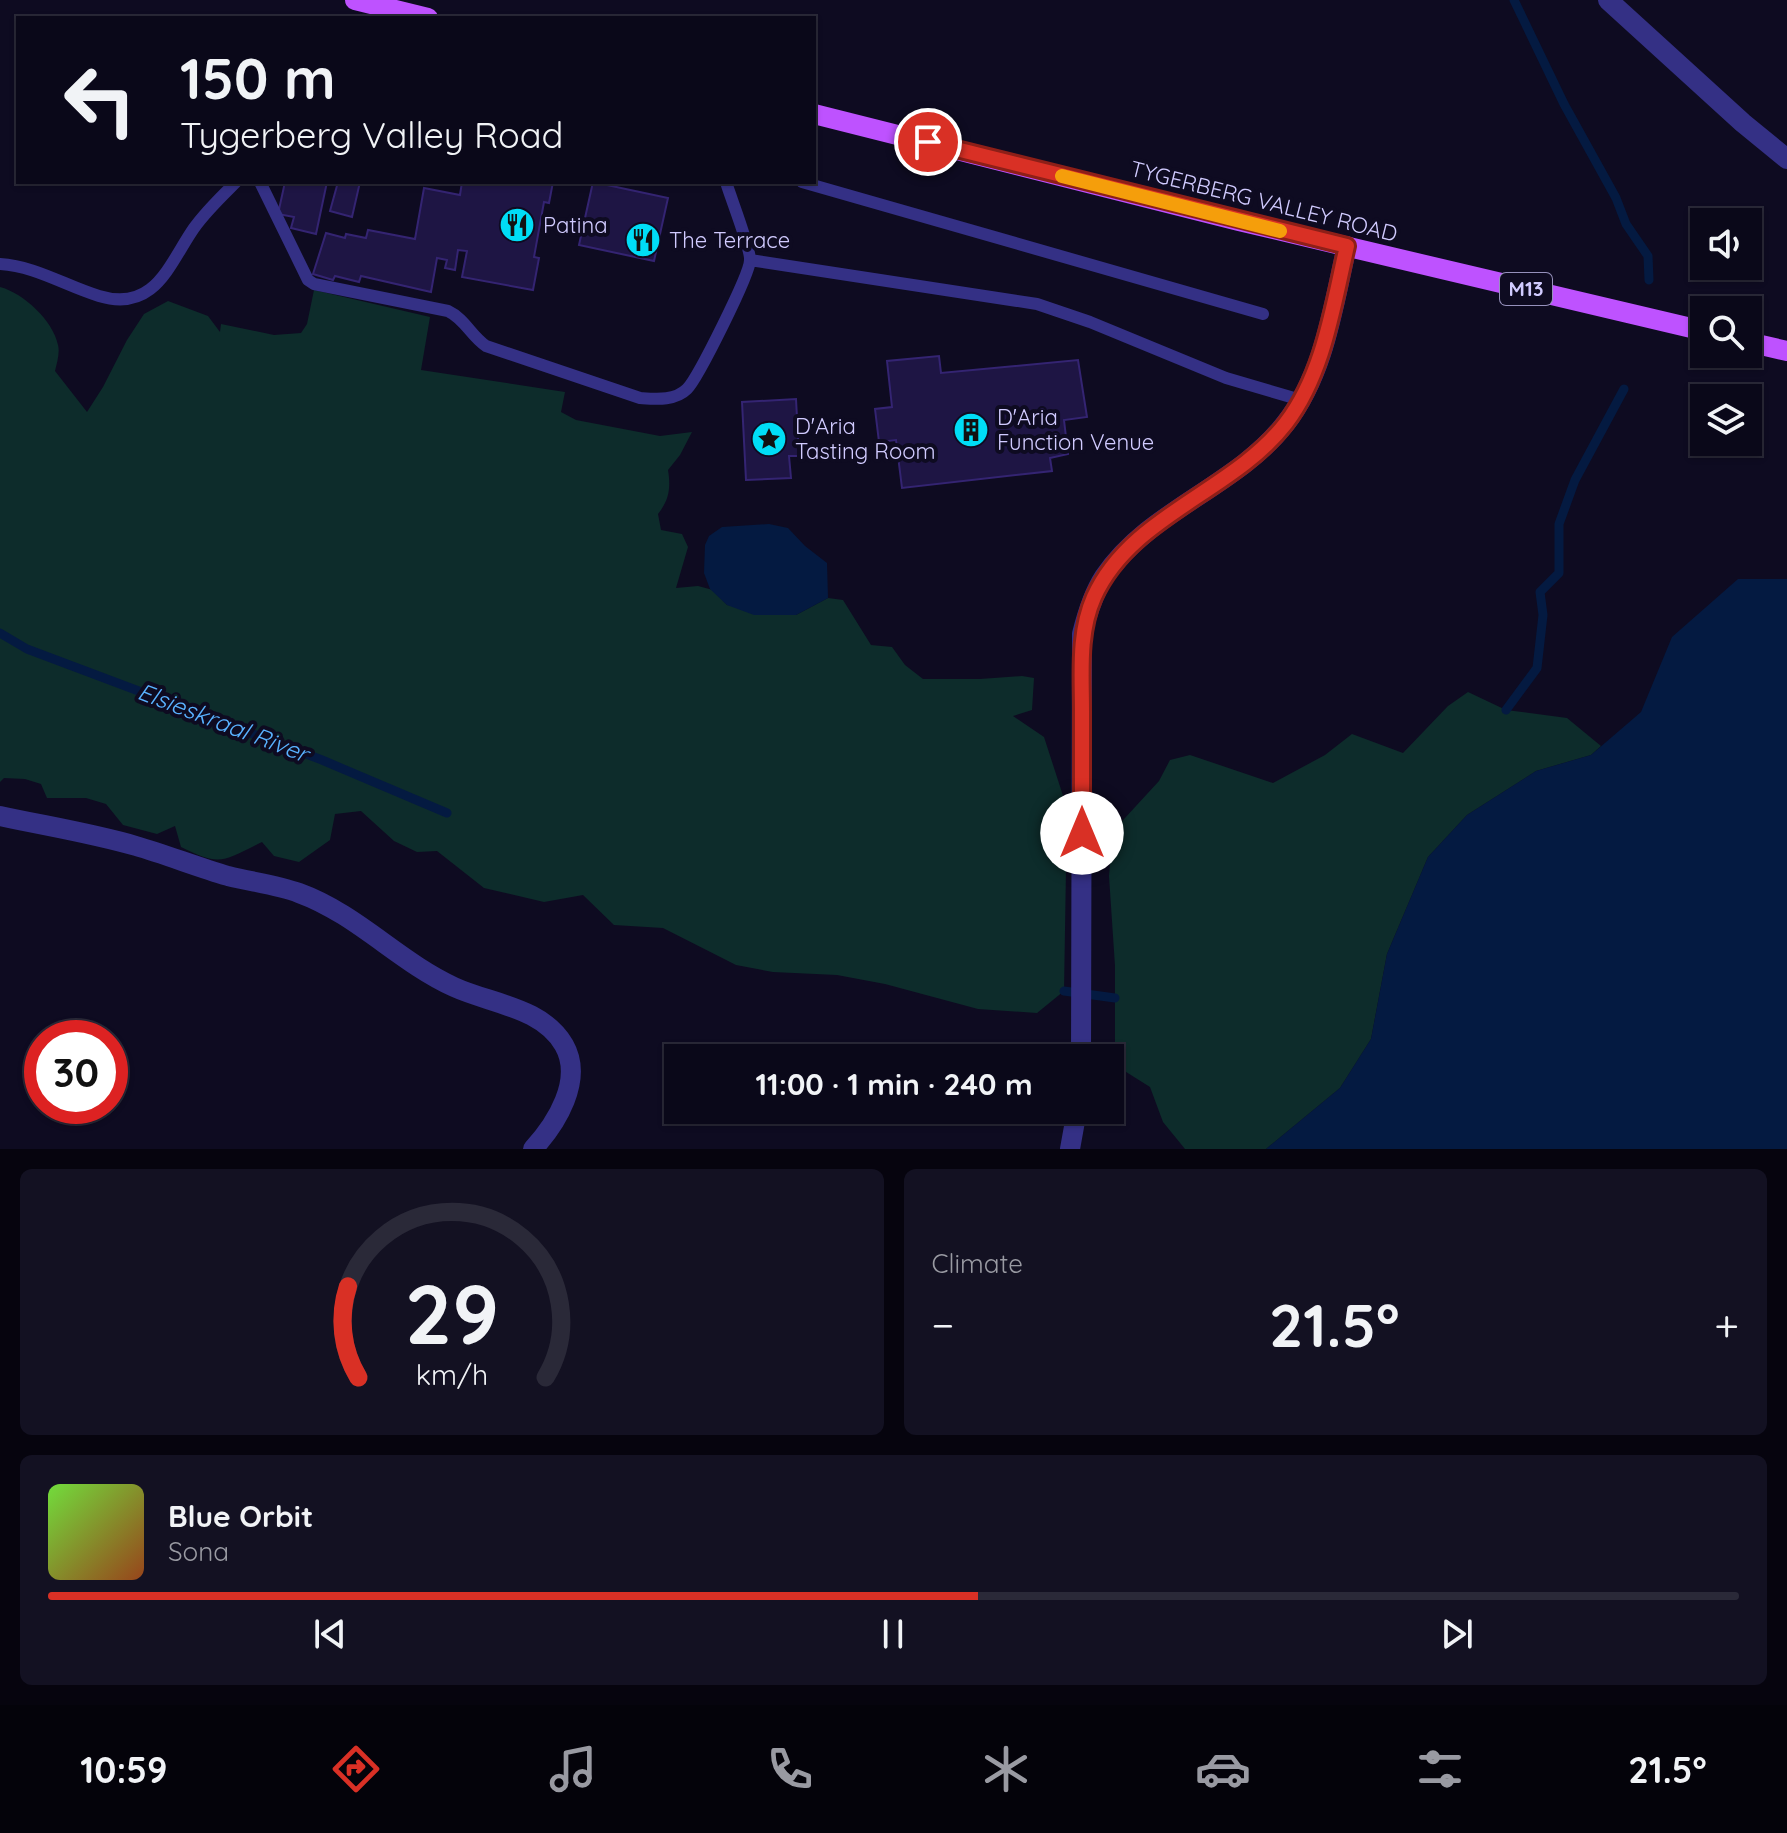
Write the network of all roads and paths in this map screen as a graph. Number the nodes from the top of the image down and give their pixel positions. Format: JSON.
{"nodes":[{"id":1,"x":355,"y":0,"type":"edge"},
{"id":2,"x":1608,"y":0,"type":"edge"},
{"id":3,"x":420,"y":16,"type":"edge"},
{"id":4,"x":816,"y":114,"type":"edge"},
{"id":5,"x":1787,"y":159,"type":"edge"},
{"id":6,"x":234,"y":184,"type":"edge"},
{"id":7,"x":261,"y":184,"type":"edge"},
{"id":8,"x":727,"y":184,"type":"edge"},
{"id":9,"x":809,"y":184,"type":"edge"},
{"id":10,"x":1347,"y":246,"type":"junction"},
{"id":11,"x":750,"y":260,"type":"junction"},
{"id":12,"x":0,"y":264,"type":"edge"},
{"id":13,"x":1263,"y":314,"type":"dead end"},
{"id":14,"x":1690,"y":328,"type":"edge"},
{"id":15,"x":1762,"y":345,"type":"edge"},
{"id":16,"x":1787,"y":351,"type":"edge"},
{"id":17,"x":1301,"y":400,"type":"junction"},
{"id":18,"x":0,"y":816,"type":"edge"},
{"id":19,"x":1081,"y":1044,"type":"edge"},
{"id":20,"x":1074,"y":1124,"type":"edge"},
{"id":21,"x":533,"y":1149,"type":"edge"},
{"id":22,"x":1070,"y":1149,"type":"edge"}],
"edges":[{"from":1,"to":3,"type":"main road"},
{"from":2,"to":5,"type":"street"},
{"from":4,"to":10,"type":"main road","name":"TYGERBERG VALLEY ROAD","number":"M13"},
{"from":6,"to":12,"type":"lane"},
{"from":7,"to":11,"type":"lane"},
{"from":8,"to":11,"type":"lane"},
{"from":9,"to":13,"type":"lane"},
{"from":10,"to":14,"type":"main road","name":"TYGERBERG VALLEY ROAD","number":"M13"},
{"from":10,"to":17,"type":"street"},
{"from":11,"to":17,"type":"lane"},
{"from":15,"to":16,"type":"main road"},
{"from":17,"to":19,"type":"street"},
{"from":18,"to":21,"type":"street"},
{"from":20,"to":22,"type":"street"}]}
